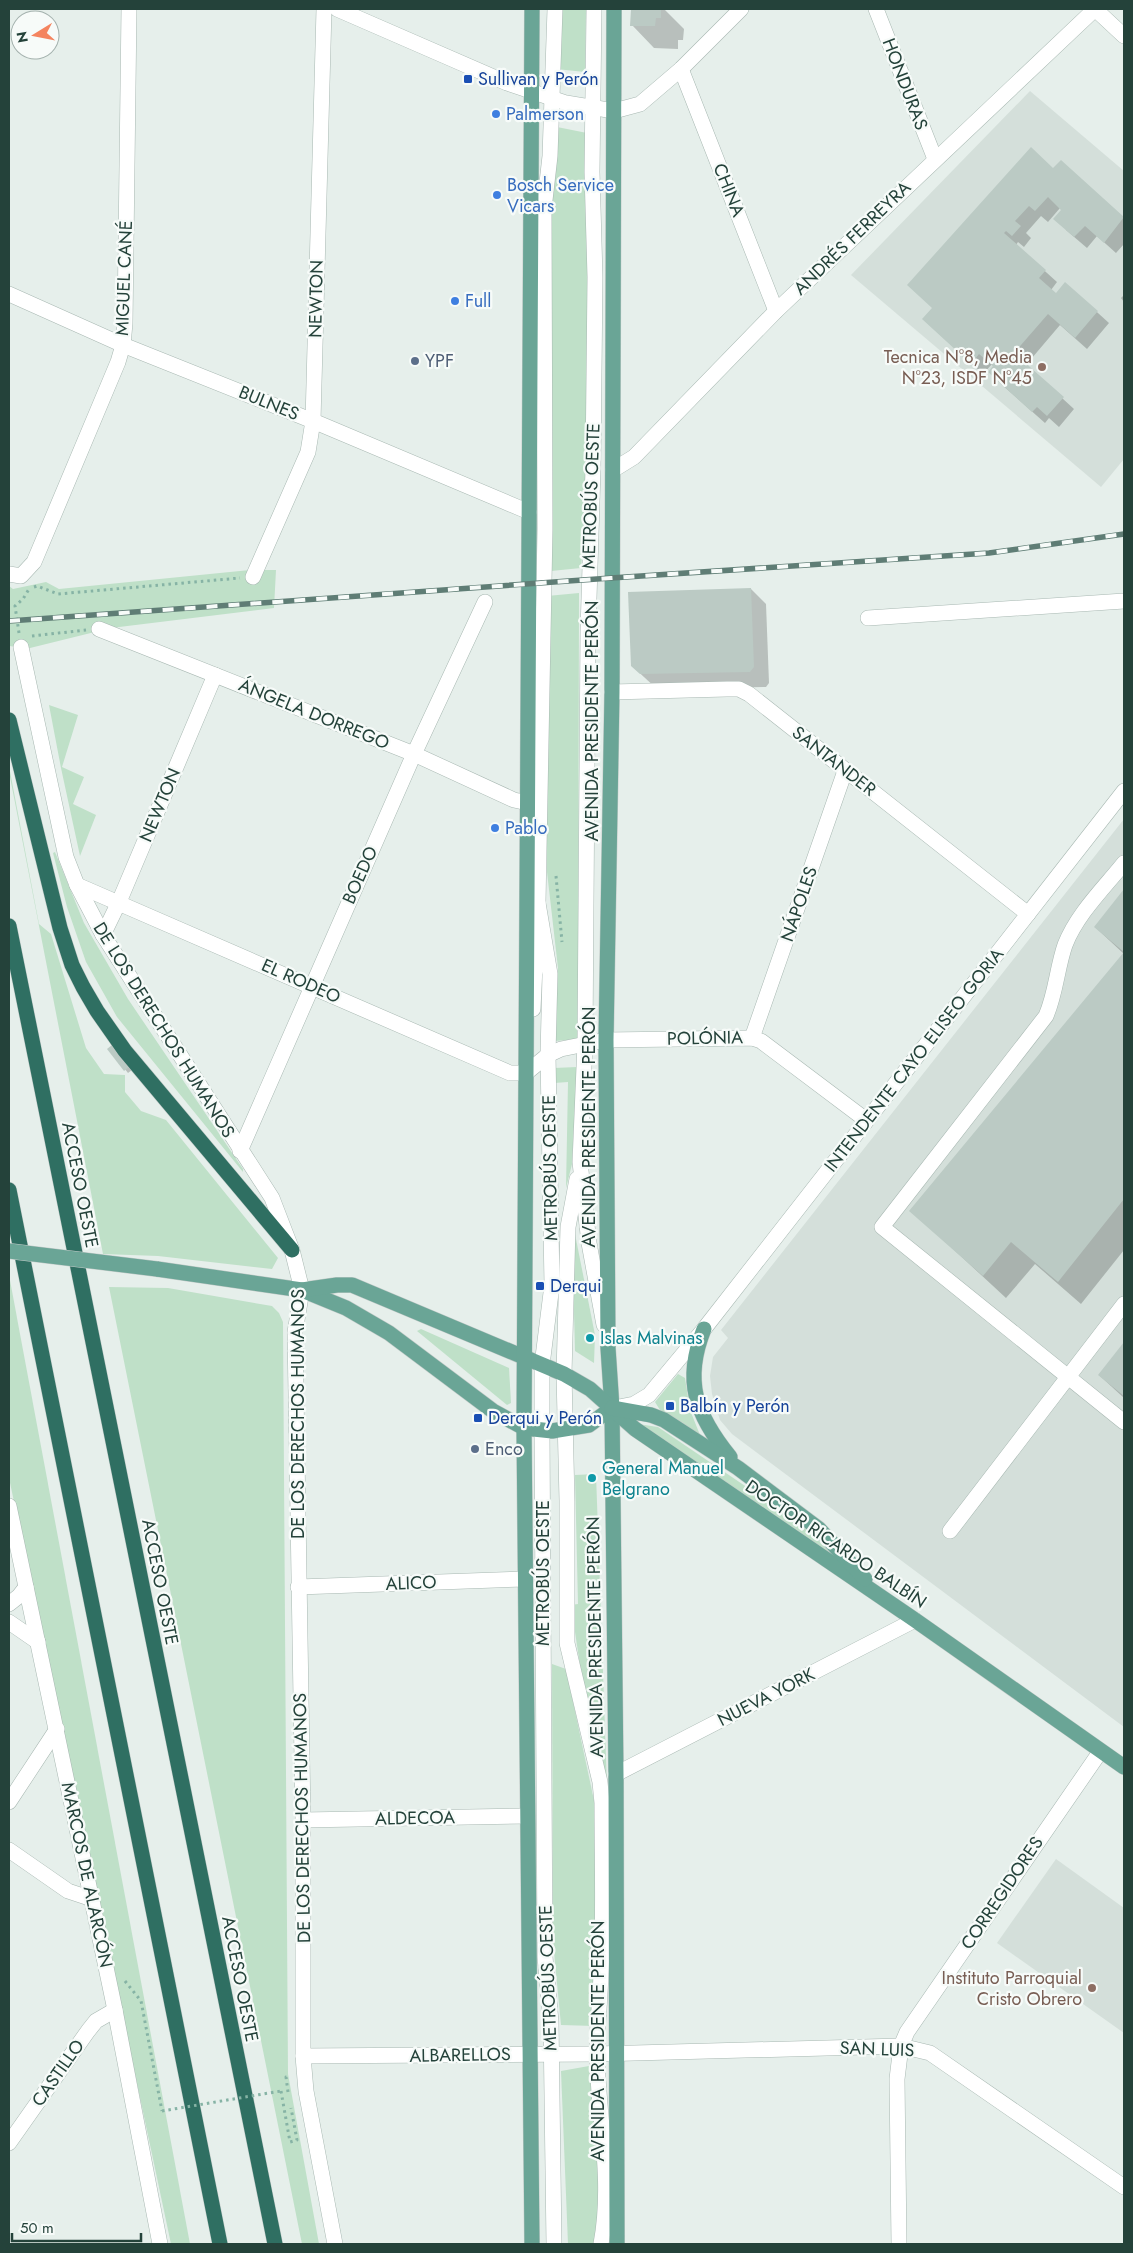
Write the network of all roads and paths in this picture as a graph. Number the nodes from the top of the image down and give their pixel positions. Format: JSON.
{"nodes":[{"id":1,"x":129,"y":9,"type":"edge"},
{"id":2,"x":324,"y":9,"type":"edge"},
{"id":3,"x":337,"y":9,"type":"edge"},
{"id":4,"x":532,"y":9,"type":"edge"},
{"id":5,"x":555,"y":9,"type":"edge"},
{"id":6,"x":594,"y":9,"type":"edge"},
{"id":7,"x":614,"y":9,"type":"edge"},
{"id":8,"x":741,"y":9,"type":"edge"},
{"id":9,"x":876,"y":9,"type":"edge"},
{"id":10,"x":1095,"y":9,"type":"edge"},
{"id":11,"x":1124,"y":36,"type":"edge"},
{"id":12,"x":681,"y":69,"type":"junction"},
{"id":13,"x":530,"y":91,"type":"junction"},
{"id":14,"x":551,"y":98,"type":"junction"},
{"id":15,"x":592,"y":107,"type":"junction"},
{"id":16,"x":614,"y":111,"type":"junction"},
{"id":17,"x":935,"y":160,"type":"junction"},
{"id":18,"x":9,"y":294,"type":"edge"},
{"id":19,"x":776,"y":311,"type":"junction"},
{"id":20,"x":123,"y":345,"type":"junction"},
{"id":21,"x":313,"y":421,"type":"junction"},
{"id":22,"x":613,"y":470,"type":"junction"},
{"id":23,"x":528,"y":512,"type":"junction"},
{"id":24,"x":16,"y":574,"type":"edge"},
{"id":25,"x":253,"y":577,"type":"joint"},
{"id":26,"x":30,"y":588,"type":"junction"},
{"id":27,"x":1124,"y":601,"type":"edge"},
{"id":28,"x":485,"y":602,"type":"dead end"},
{"id":29,"x":868,"y":618,"type":"dead end"},
{"id":30,"x":99,"y":629,"type":"joint"},
{"id":31,"x":20,"y":642,"type":"junction"},
{"id":32,"x":215,"y":675,"type":"junction"},
{"id":33,"x":612,"y":692,"type":"junction"},
{"id":34,"x":9,"y":720,"type":"edge"},
{"id":35,"x":414,"y":754,"type":"junction"},
{"id":36,"x":846,"y":771,"type":"junction"},
{"id":37,"x":1124,"y":791,"type":"edge"},
{"id":38,"x":528,"y":803,"type":"junction"},
{"id":39,"x":1124,"y":863,"type":"edge"},
{"id":40,"x":77,"y":885,"type":"junction"},
{"id":41,"x":119,"y":902,"type":"junction"},
{"id":42,"x":538,"y":903,"type":"junction"},
{"id":43,"x":1028,"y":914,"type":"junction"},
{"id":44,"x":9,"y":926,"type":"edge"},
{"id":45,"x":103,"y":935,"type":"junction"},
{"id":46,"x":311,"y":985,"type":"junction"},
{"id":47,"x":752,"y":1038,"type":"junction"},
{"id":48,"x":606,"y":1040,"type":"junction"},
{"id":49,"x":585,"y":1043,"type":"junction"},
{"id":50,"x":548,"y":1054,"type":"junction"},
{"id":51,"x":526,"y":1073,"type":"junction"},
{"id":52,"x":866,"y":1120,"type":"junction"},
{"id":53,"x":240,"y":1151,"type":"junction"},
{"id":54,"x":580,"y":1162,"type":"junction"},
{"id":55,"x":9,"y":1190,"type":"edge"},
{"id":56,"x":292,"y":1250,"type":"junction"},
{"id":57,"x":9,"y":1251,"type":"edge"},
{"id":58,"x":302,"y":1290,"type":"junction"},
{"id":59,"x":1124,"y":1304,"type":"edge"},
{"id":60,"x":704,"y":1329,"type":"junction"},
{"id":61,"x":608,"y":1348,"type":"junction"},
{"id":62,"x":524,"y":1357,"type":"junction"},
{"id":63,"x":542,"y":1365,"type":"junction"},
{"id":64,"x":564,"y":1374,"type":"junction"},
{"id":65,"x":1068,"y":1377,"type":"junction"},
{"id":66,"x":612,"y":1408,"type":"junction"},
{"id":67,"x":1124,"y":1422,"type":"edge"},
{"id":68,"x":524,"y":1428,"type":"junction"},
{"id":69,"x":542,"y":1430,"type":"junction"},
{"id":70,"x":564,"y":1430,"type":"junction"},
{"id":71,"x":738,"y":1468,"type":"junction"},
{"id":72,"x":9,"y":1506,"type":"edge"},
{"id":73,"x":950,"y":1531,"type":"dead end"},
{"id":74,"x":524,"y":1579,"type":"junction"},
{"id":75,"x":26,"y":1587,"type":"junction"},
{"id":76,"x":298,"y":1587,"type":"junction"},
{"id":77,"x":884,"y":1599,"type":"junction"},
{"id":78,"x":9,"y":1604,"type":"edge"},
{"id":79,"x":915,"y":1620,"type":"junction"},
{"id":80,"x":9,"y":1622,"type":"edge"},
{"id":81,"x":38,"y":1642,"type":"junction"},
{"id":82,"x":57,"y":1729,"type":"junction"},
{"id":83,"x":1100,"y":1752,"type":"junction"},
{"id":84,"x":1124,"y":1768,"type":"edge"},
{"id":85,"x":616,"y":1774,"type":"junction"},
{"id":86,"x":9,"y":1802,"type":"edge"},
{"id":87,"x":526,"y":1816,"type":"junction"},
{"id":88,"x":303,"y":1820,"type":"junction"},
{"id":89,"x":9,"y":1850,"type":"edge"},
{"id":90,"x":92,"y":1899,"type":"junction"},
{"id":91,"x":107,"y":1973,"type":"junction"},
{"id":92,"x":115,"y":2010,"type":"junction"},
{"id":93,"x":901,"y":2046,"type":"junction"},
{"id":94,"x":617,"y":2053,"type":"junction"},
{"id":95,"x":529,"y":2054,"type":"junction"},
{"id":96,"x":551,"y":2054,"type":"junction"},
{"id":97,"x":597,"y":2054,"type":"junction"},
{"id":98,"x":303,"y":2056,"type":"junction"},
{"id":99,"x":306,"y":2091,"type":"junction"},
{"id":100,"x":289,"y":2095,"type":"dead end"},
{"id":101,"x":290,"y":2104,"type":"dead end"},
{"id":102,"x":9,"y":2143,"type":"edge"},
{"id":103,"x":1124,"y":2187,"type":"edge"},
{"id":104,"x":160,"y":2244,"type":"edge"},
{"id":105,"x":220,"y":2244,"type":"edge"},
{"id":106,"x":275,"y":2244,"type":"edge"},
{"id":107,"x":335,"y":2244,"type":"edge"},
{"id":108,"x":532,"y":2244,"type":"edge"},
{"id":109,"x":554,"y":2244,"type":"edge"},
{"id":110,"x":601,"y":2244,"type":"edge"},
{"id":111,"x":617,"y":2244,"type":"edge"},
{"id":112,"x":899,"y":2244,"type":"edge"}],
"edges":[{"from":1,"to":20,"type":"street","name":"MIGUEL CANÉ"},
{"from":2,"to":21,"type":"street","name":"NEWTON"},
{"from":3,"to":13,"type":"street"},
{"from":4,"to":13,"type":"main road"},
{"from":5,"to":14,"type":"street","name":"METROBÚS OESTE"},
{"from":6,"to":15,"type":"street","name":"METROBÚS OESTE"},
{"from":7,"to":16,"type":"main road","name":"AVENIDA PRESIDENTE PERÓN"},
{"from":8,"to":12,"type":"street"},
{"from":9,"to":17,"type":"street","name":"HONDURAS"},
{"from":10,"to":11,"type":"street"},
{"from":10,"to":17,"type":"street","name":"ANDRÉS FERREYRA"},
{"from":12,"to":16,"type":"street"},
{"from":12,"to":19,"type":"street","name":"CHINA"},
{"from":13,"to":14,"type":"street"},
{"from":13,"to":23,"type":"main road"},
{"from":14,"to":15,"type":"street"},
{"from":14,"to":42,"type":"street","name":"METROBÚS OESTE"},
{"from":15,"to":16,"type":"street"},
{"from":15,"to":49,"type":"street","name":"METROBÚS OESTE"},
{"from":16,"to":22,"type":"main road","name":"AVENIDA PRESIDENTE PERÓN"},
{"from":17,"to":19,"type":"street","name":"ANDRÉS FERREYRA"},
{"from":18,"to":20,"type":"street","name":"BULNES"},
{"from":19,"to":22,"type":"street","name":"ANDRÉS FERREYRA"},
{"from":20,"to":21,"type":"street","name":"BULNES"},
{"from":20,"to":24,"type":"street","name":"MIGUEL CANÉ"},
{"from":21,"to":23,"type":"street","name":"BULNES"},
{"from":21,"to":25,"type":"street","name":"NEWTON"},
{"from":22,"to":33,"type":"main road","name":"AVENIDA PRESIDENTE PERÓN"},
{"from":23,"to":38,"type":"main road"},
{"from":24,"to":26,"type":"path"},
{"from":25,"to":26,"type":"path"},
{"from":26,"to":31,"type":"path"},
{"from":27,"to":29,"type":"street"},
{"from":28,"to":35,"type":"street","name":"BOEDO"},
{"from":30,"to":31,"type":"path"},
{"from":30,"to":32,"type":"street","name":"ÁNGELA DORREGO"},
{"from":31,"to":40,"type":"street","name":"DE LOS DERECHOS HUMANOS"},
{"from":32,"to":35,"type":"street","name":"ÁNGELA DORREGO"},
{"from":32,"to":41,"type":"street","name":"NEWTON"},
{"from":33,"to":36,"type":"street","name":"SANTANDER"},
{"from":33,"to":48,"type":"main road","name":"AVENIDA PRESIDENTE PERÓN"},
{"from":34,"to":56,"type":"highway"},
{"from":35,"to":38,"type":"street","name":"ÁNGELA DORREGO"},
{"from":35,"to":46,"type":"street","name":"BOEDO"},
{"from":36,"to":43,"type":"street","name":"SANTANDER"},
{"from":36,"to":47,"type":"street","name":"NÁPOLES"},
{"from":37,"to":43,"type":"street","name":"INTENDENTE CAYO ELISEO GORIA"},
{"from":38,"to":51,"type":"main road"},
{"from":39,"to":65,"type":"street"},
{"from":40,"to":41,"type":"street","name":"EL RODEO"},
{"from":40,"to":45,"type":"street","name":"DE LOS DERECHOS HUMANOS"},
{"from":41,"to":45,"type":"street","name":"NEWTON"},
{"from":41,"to":46,"type":"street","name":"EL RODEO"},
{"from":42,"to":50,"type":"street","name":"METROBÚS OESTE"},
{"from":42,"to":51,"type":"street","name":"METROBÚS OESTE"},
{"from":43,"to":52,"type":"street","name":"INTENDENTE CAYO ELISEO GORIA"},
{"from":44,"to":106,"type":"highway","name":"ACCESO OESTE"},
{"from":45,"to":53,"type":"street","name":"DE LOS DERECHOS HUMANOS"},
{"from":46,"to":51,"type":"street","name":"EL RODEO"},
{"from":46,"to":53,"type":"street","name":"BOEDO"},
{"from":47,"to":48,"type":"street","name":"POLÓNIA"},
{"from":47,"to":52,"type":"street","name":"POLÓNIA"},
{"from":48,"to":49,"type":"street","name":"POLÓNIA"},
{"from":48,"to":61,"type":"main road","name":"AVENIDA PRESIDENTE PERÓN"},
{"from":49,"to":50,"type":"street","name":"POLÓNIA"},
{"from":49,"to":54,"type":"street","name":"METROBÚS OESTE"},
{"from":50,"to":51,"type":"street"},
{"from":50,"to":63,"type":"street","name":"METROBÚS OESTE"},
{"from":51,"to":62,"type":"main road"},
{"from":52,"to":60,"type":"street","name":"INTENDENTE CAYO ELISEO GORIA"},
{"from":53,"to":56,"type":"street","name":"DE LOS DERECHOS HUMANOS"},
{"from":54,"to":61,"type":"street","name":"METROBÚS OESTE"},
{"from":54,"to":64,"type":"street","name":"METROBÚS OESTE"},
{"from":55,"to":105,"type":"highway"},
{"from":56,"to":58,"type":"street","name":"DE LOS DERECHOS HUMANOS"},
{"from":57,"to":58,"type":"main road","bridge":true},
{"from":58,"to":62,"type":"main road","name":"DOCTOR RICARDO BALBÍN"},
{"from":58,"to":68,"type":"main road"},
{"from":58,"to":76,"type":"street","name":"DE LOS DERECHOS HUMANOS"},
{"from":59,"to":65,"type":"street"},
{"from":60,"to":66,"type":"street","name":"INTENDENTE CAYO ELISEO GORIA"},
{"from":60,"to":71,"type":"main road"},
{"from":61,"to":66,"type":"main road","name":"AVENIDA PRESIDENTE PERÓN"},
{"from":62,"to":63,"type":"main road","name":"DOCTOR RICARDO BALBÍN"},
{"from":62,"to":68,"type":"main road"},
{"from":63,"to":64,"type":"main road","name":"DOCTOR RICARDO BALBÍN"},
{"from":63,"to":69,"type":"street","name":"METROBÚS OESTE"},
{"from":64,"to":66,"type":"main road","name":"DOCTOR RICARDO BALBÍN"},
{"from":64,"to":70,"type":"street","name":"METROBÚS OESTE"},
{"from":65,"to":67,"type":"street"},
{"from":65,"to":73,"type":"street"},
{"from":66,"to":70,"type":"main road"},
{"from":66,"to":71,"type":"main road"},
{"from":66,"to":77,"type":"main road","name":"DOCTOR RICARDO BALBÍN"},
{"from":66,"to":85,"type":"main road","name":"AVENIDA PRESIDENTE PERÓN"},
{"from":68,"to":69,"type":"main road"},
{"from":68,"to":74,"type":"main road"},
{"from":69,"to":70,"type":"main road"},
{"from":69,"to":96,"type":"street","name":"METROBÚS OESTE"},
{"from":70,"to":97,"type":"street","name":"METROBÚS OESTE"},
{"from":71,"to":77,"type":"main road"},
{"from":72,"to":75,"type":"street","name":"MARCOS DE ALARCÓN"},
{"from":74,"to":76,"type":"street","name":"ALICO"},
{"from":74,"to":87,"type":"main road"},
{"from":75,"to":78,"type":"street"},
{"from":75,"to":81,"type":"street","name":"MARCOS DE ALARCÓN"},
{"from":76,"to":88,"type":"street","name":"DE LOS DERECHOS HUMANOS"},
{"from":77,"to":79,"type":"main road","name":"DOCTOR RICARDO BALBÍN"},
{"from":79,"to":83,"type":"main road","name":"DOCTOR RICARDO BALBÍN"},
{"from":79,"to":85,"type":"street","name":"NUEVA YORK"},
{"from":80,"to":81,"type":"street"},
{"from":81,"to":82,"type":"street","name":"MARCOS DE ALARCÓN"},
{"from":82,"to":86,"type":"street"},
{"from":82,"to":90,"type":"street","name":"MARCOS DE ALARCÓN"},
{"from":83,"to":84,"type":"main road","name":"DOCTOR RICARDO BALBÍN"},
{"from":83,"to":93,"type":"street","name":"CORREGIDORES"},
{"from":85,"to":94,"type":"main road","name":"AVENIDA PRESIDENTE PERÓN"},
{"from":87,"to":88,"type":"street","name":"ALDECOA"},
{"from":87,"to":95,"type":"main road"},
{"from":88,"to":98,"type":"street","name":"DE LOS DERECHOS HUMANOS"},
{"from":89,"to":90,"type":"street"},
{"from":90,"to":91,"type":"street","name":"MARCOS DE ALARCÓN"},
{"from":91,"to":92,"type":"street","name":"MARCOS DE ALARCÓN"},
{"from":91,"to":101,"type":"path","bridge":true},
{"from":92,"to":102,"type":"street","name":"CASTILLO"},
{"from":92,"to":104,"type":"street","name":"MARCOS DE ALARCÓN"},
{"from":93,"to":94,"type":"street","name":"SAN LUIS"},
{"from":93,"to":103,"type":"street","name":"SAN LUIS"},
{"from":93,"to":112,"type":"street","name":"CORREGIDORES"},
{"from":94,"to":97,"type":"street","name":"ALBARELLOS"},
{"from":94,"to":111,"type":"main road","name":"AVENIDA PRESIDENTE PERÓN"},
{"from":95,"to":96,"type":"street","name":"ALBARELLOS"},
{"from":95,"to":98,"type":"street","name":"ALBARELLOS"},
{"from":95,"to":108,"type":"main road"},
{"from":96,"to":97,"type":"street","name":"ALBARELLOS"},
{"from":96,"to":109,"type":"street","name":"METROBÚS OESTE"},
{"from":97,"to":110,"type":"street","name":"METROBÚS OESTE"},
{"from":98,"to":99,"type":"street","name":"DE LOS DERECHOS HUMANOS"},
{"from":99,"to":100,"type":"path"},
{"from":99,"to":107,"type":"street","name":"DE LOS DERECHOS HUMANOS"}]}
